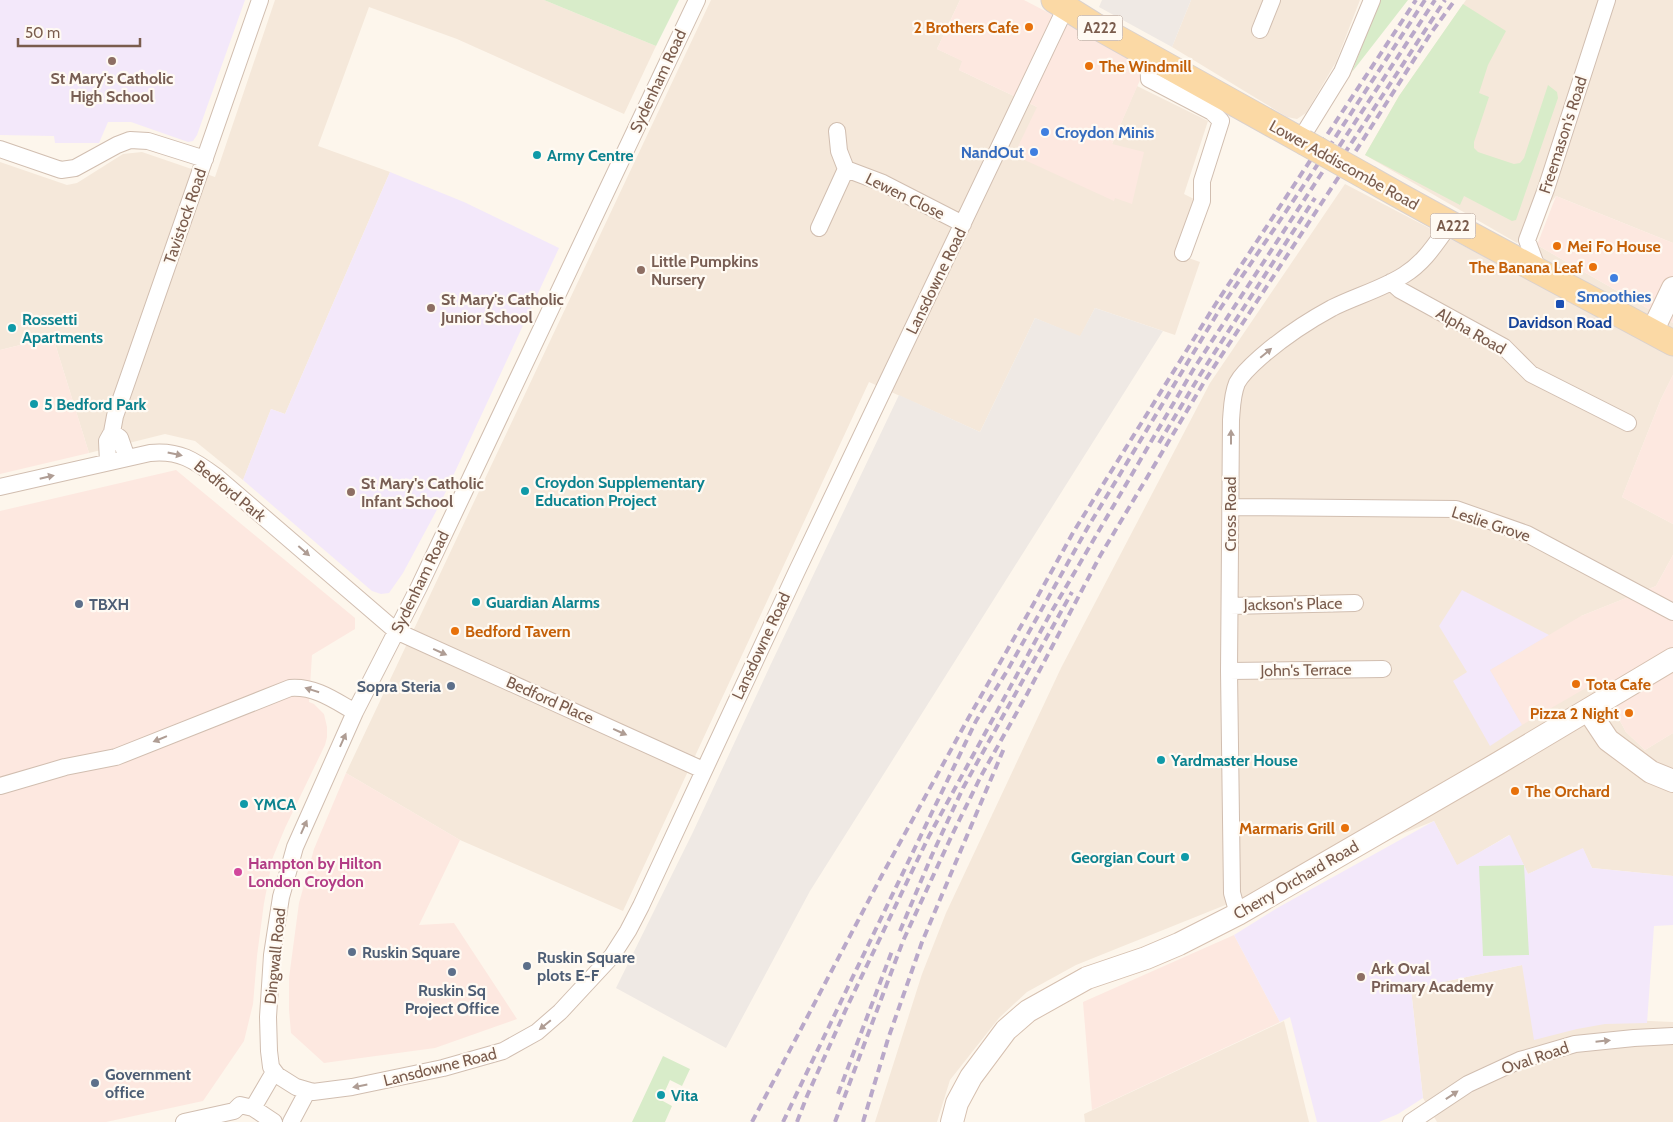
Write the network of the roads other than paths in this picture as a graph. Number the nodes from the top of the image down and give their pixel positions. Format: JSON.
{"nodes":[{"id":1,"x":260,"y":0,"type":"edge"},
{"id":2,"x":696,"y":0,"type":"edge"},
{"id":3,"x":1272,"y":0,"type":"edge"},
{"id":4,"x":1372,"y":0,"type":"edge"},
{"id":5,"x":1607,"y":0,"type":"edge"},
{"id":6,"x":1060,"y":4,"type":"edge"},
{"id":7,"x":1260,"y":30,"type":"dead end"},
{"id":8,"x":1148,"y":54,"type":"junction"},
{"id":9,"x":837,"y":131,"type":"dead end"},
{"id":10,"x":1302,"y":141,"type":"junction"},
{"id":11,"x":0,"y":148,"type":"edge"},
{"id":12,"x":204,"y":159,"type":"junction"},
{"id":13,"x":846,"y":169,"type":"junction"},
{"id":14,"x":963,"y":224,"type":"junction"},
{"id":15,"x":1450,"y":224,"type":"junction"},
{"id":16,"x":819,"y":228,"type":"dead end"},
{"id":17,"x":1182,"y":252,"type":"dead end"},
{"id":18,"x":1538,"y":270,"type":"junction"},
{"id":19,"x":1391,"y":282,"type":"junction"},
{"id":20,"x":1673,"y":288,"type":"edge"},
{"id":21,"x":1652,"y":332,"type":"junction"},
{"id":22,"x":1673,"y":343,"type":"edge"},
{"id":23,"x":1628,"y":424,"type":"dead end"},
{"id":24,"x":112,"y":432,"type":"junction"},
{"id":25,"x":127,"y":458,"type":"junction"},
{"id":26,"x":108,"y":462,"type":"junction"},
{"id":27,"x":0,"y":488,"type":"edge"},
{"id":28,"x":1230,"y":507,"type":"junction"},
{"id":29,"x":1355,"y":603,"type":"dead end"},
{"id":30,"x":1230,"y":606,"type":"junction"},
{"id":31,"x":1673,"y":612,"type":"edge"},
{"id":32,"x":396,"y":631,"type":"junction"},
{"id":33,"x":1673,"y":659,"type":"edge"},
{"id":34,"x":1383,"y":669,"type":"dead end"},
{"id":35,"x":1229,"y":671,"type":"junction"},
{"id":36,"x":1588,"y":710,"type":"junction"},
{"id":37,"x":355,"y":712,"type":"junction"},
{"id":38,"x":703,"y":770,"type":"junction"},
{"id":39,"x":1673,"y":781,"type":"edge"},
{"id":40,"x":0,"y":786,"type":"edge"},
{"id":41,"x":1238,"y":914,"type":"junction"},
{"id":42,"x":1673,"y":1036,"type":"edge"},
{"id":43,"x":274,"y":1072,"type":"junction"},
{"id":44,"x":307,"y":1092,"type":"junction"},
{"id":45,"x":252,"y":1108,"type":"junction"},
{"id":46,"x":272,"y":1120,"type":"edge"},
{"id":47,"x":184,"y":1122,"type":"edge"},
{"id":48,"x":291,"y":1122,"type":"edge"},
{"id":49,"x":952,"y":1122,"type":"edge"},
{"id":50,"x":1412,"y":1122,"type":"edge"}],
"edges":[{"from":1,"to":12,"type":"street","name":"Tavistock Road"},
{"from":2,"to":32,"type":"street","name":"Sydenham Road"},
{"from":3,"to":7,"type":"street"},
{"from":4,"to":10,"type":"street"},
{"from":5,"to":18,"type":"street","name":"Freemason's Road"},
{"from":6,"to":8,"type":"main road","number":"A222"},
{"from":6,"to":14,"type":"street","name":"Lansdowne Road"},
{"from":8,"to":10,"type":"main road","name":"Lower Addiscombe Road","number":"A222"},
{"from":8,"to":17,"type":"street"},
{"from":9,"to":13,"type":"street","name":"Lewen Close"},
{"from":10,"to":15,"type":"main road","name":"Lower Addiscombe Road","number":"A222","bridge":true},
{"from":11,"to":12,"type":"street"},
{"from":12,"to":24,"type":"street","name":"Tavistock Road"},
{"from":13,"to":14,"type":"street","name":"Lewen Close"},
{"from":13,"to":16,"type":"street","name":"Lewen Close"},
{"from":14,"to":38,"type":"street","name":"Lansdowne Road"},
{"from":15,"to":18,"type":"main road","name":"Lower Addiscombe Road","number":"A222"},
{"from":15,"to":19,"type":"street","name":"Cross Road"},
{"from":18,"to":21,"type":"main road","name":"Lower Addiscombe Road","number":"A222"},
{"from":19,"to":23,"type":"street","name":"Alpha Road"},
{"from":28,"to":19,"type":"street","name":"Cross Road","one_way":true},
{"from":20,"to":21,"type":"street"},
{"from":21,"to":22,"type":"main road","name":"Lower Addiscombe Road","number":"A222"},
{"from":24,"to":25,"type":"street"},
{"from":24,"to":26,"type":"street","name":"Tavistock Road"},
{"from":25,"to":26,"type":"street","name":"Bedford Park"},
{"from":25,"to":32,"type":"street","name":"Bedford Park","one_way":true},
{"from":27,"to":26,"type":"street","name":"Bedford Park","one_way":true},
{"from":28,"to":30,"type":"street","name":"Cross Road"},
{"from":28,"to":31,"type":"street","name":"Leslie Grove"},
{"from":29,"to":30,"type":"street","name":"Jackson's Place"},
{"from":30,"to":35,"type":"street","name":"Cross Road"},
{"from":32,"to":37,"type":"street","name":"Sydenham Road"},
{"from":32,"to":38,"type":"street","name":"Bedford Place","one_way":true},
{"from":33,"to":36,"type":"street","name":"Cherry Orchard Road"},
{"from":34,"to":35,"type":"street","name":"John's Terrace"},
{"from":35,"to":41,"type":"street","name":"Cross Road"},
{"from":36,"to":39,"type":"street"},
{"from":36,"to":41,"type":"street","name":"Cherry Orchard Road"},
{"from":37,"to":40,"type":"street","one_way":true},
{"from":43,"to":37,"type":"street","name":"Dingwall Road","one_way":true},
{"from":38,"to":44,"type":"street","name":"Lansdowne Road","one_way":true},
{"from":41,"to":49,"type":"street","name":"Cherry Orchard Road"},
{"from":50,"to":42,"type":"street","name":"Oval Road","one_way":true},
{"from":43,"to":44,"type":"street"},
{"from":43,"to":45,"type":"street"},
{"from":44,"to":48,"type":"street"},
{"from":45,"to":46,"type":"street"},
{"from":45,"to":47,"type":"street"}]}
